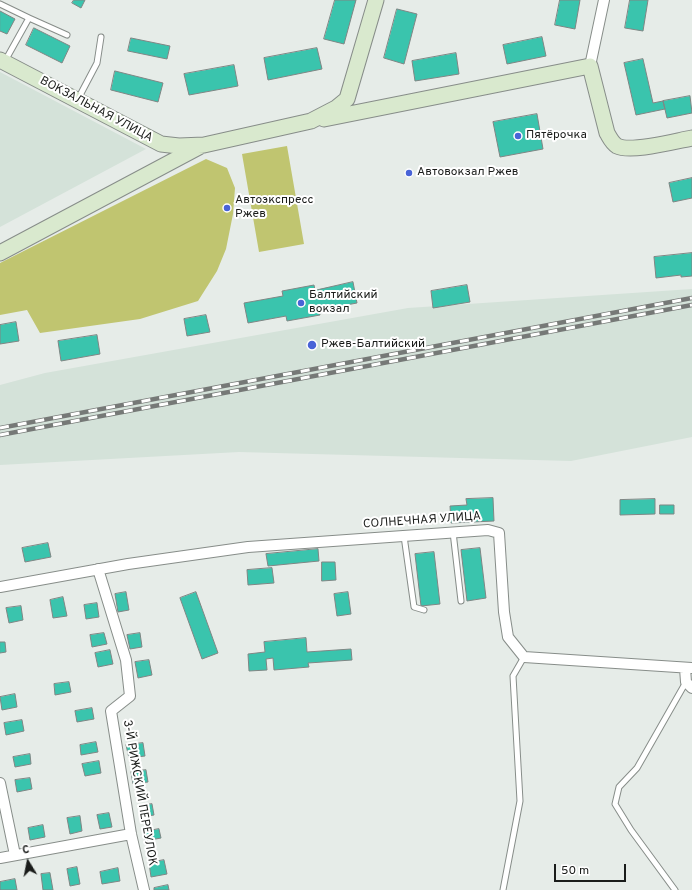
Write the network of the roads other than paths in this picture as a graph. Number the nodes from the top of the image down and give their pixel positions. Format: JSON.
{"nodes":[{"id":1,"x":376,"y":0,"type":"edge"},
{"id":2,"x":604,"y":0,"type":"edge"},
{"id":3,"x":0,"y":4,"type":"edge"},
{"id":4,"x":29,"y":18,"type":"junction"},
{"id":5,"x":67,"y":35,"type":"dead end"},
{"id":6,"x":102,"y":37,"type":"dead end"},
{"id":7,"x":2,"y":61,"type":"edge"},
{"id":8,"x":590,"y":66,"type":"junction"},
{"id":9,"x":356,"y":68,"type":"junction"},
{"id":10,"x":78,"y":100,"type":"junction"},
{"id":11,"x":371,"y":109,"type":"junction"},
{"id":12,"x":311,"y":121,"type":"junction"},
{"id":13,"x":692,"y":138,"type":"edge"},
{"id":14,"x":204,"y":144,"type":"junction"},
{"id":15,"x":0,"y":253,"type":"edge"},
{"id":16,"x":453,"y":532,"type":"junction"},
{"id":17,"x":404,"y":536,"type":"junction"},
{"id":18,"x":98,"y":569,"type":"junction"},
{"id":19,"x":0,"y":587,"type":"edge"},
{"id":20,"x":461,"y":601,"type":"dead end"},
{"id":21,"x":424,"y":610,"type":"dead end"},
{"id":22,"x":524,"y":657,"type":"junction"},
{"id":23,"x":689,"y":668,"type":"edge"},
{"id":24,"x":689,"y":685,"type":"edge"},
{"id":25,"x":0,"y":783,"type":"edge"},
{"id":26,"x":131,"y":834,"type":"junction"},
{"id":27,"x":15,"y":855,"type":"junction"},
{"id":28,"x":0,"y":858,"type":"edge"},
{"id":29,"x":144,"y":890,"type":"edge"},
{"id":30,"x":503,"y":890,"type":"edge"},
{"id":31,"x":675,"y":890,"type":"edge"}],
"edges":[{"from":1,"to":9,"type":"street"},
{"from":2,"to":8,"type":"street"},
{"from":3,"to":4,"type":"lane"},
{"from":4,"to":5,"type":"lane"},
{"from":4,"to":7,"type":"lane"},
{"from":6,"to":10,"type":"lane"},
{"from":7,"to":10,"type":"street","name":"ВОКЗАЛЬНАЯ УЛИЦА"},
{"from":8,"to":11,"type":"street"},
{"from":8,"to":13,"type":"street"},
{"from":9,"to":11,"type":"street"},
{"from":9,"to":12,"type":"street","name":"ВОКЗАЛЬНАЯ УЛИЦА"},
{"from":10,"to":14,"type":"street","name":"ВОКЗАЛЬНАЯ УЛИЦА"},
{"from":11,"to":12,"type":"street"},
{"from":12,"to":14,"type":"street","name":"ВОКЗАЛЬНАЯ УЛИЦА"},
{"from":14,"to":15,"type":"street"},
{"from":16,"to":17,"type":"street","name":"СОЛНЕЧНАЯ УЛИЦА"},
{"from":16,"to":20,"type":"lane"},
{"from":16,"to":22,"type":"street","name":"СОЛНЕЧНАЯ УЛИЦА"},
{"from":17,"to":18,"type":"street","name":"СОЛНЕЧНАЯ УЛИЦА"},
{"from":17,"to":21,"type":"lane"},
{"from":18,"to":19,"type":"street","name":"СОЛНЕЧНАЯ УЛИЦА"},
{"from":18,"to":26,"type":"street","name":"3-Й РИЖСКИЙ ПЕРЕУЛОК"},
{"from":22,"to":23,"type":"street"},
{"from":22,"to":30,"type":"lane"},
{"from":23,"to":24,"type":"street"},
{"from":24,"to":31,"type":"lane"},
{"from":25,"to":27,"type":"street"},
{"from":26,"to":27,"type":"street"},
{"from":26,"to":29,"type":"street","name":"3-Й РИЖСКИЙ ПЕРЕУЛОК"},
{"from":27,"to":28,"type":"street"}]}
